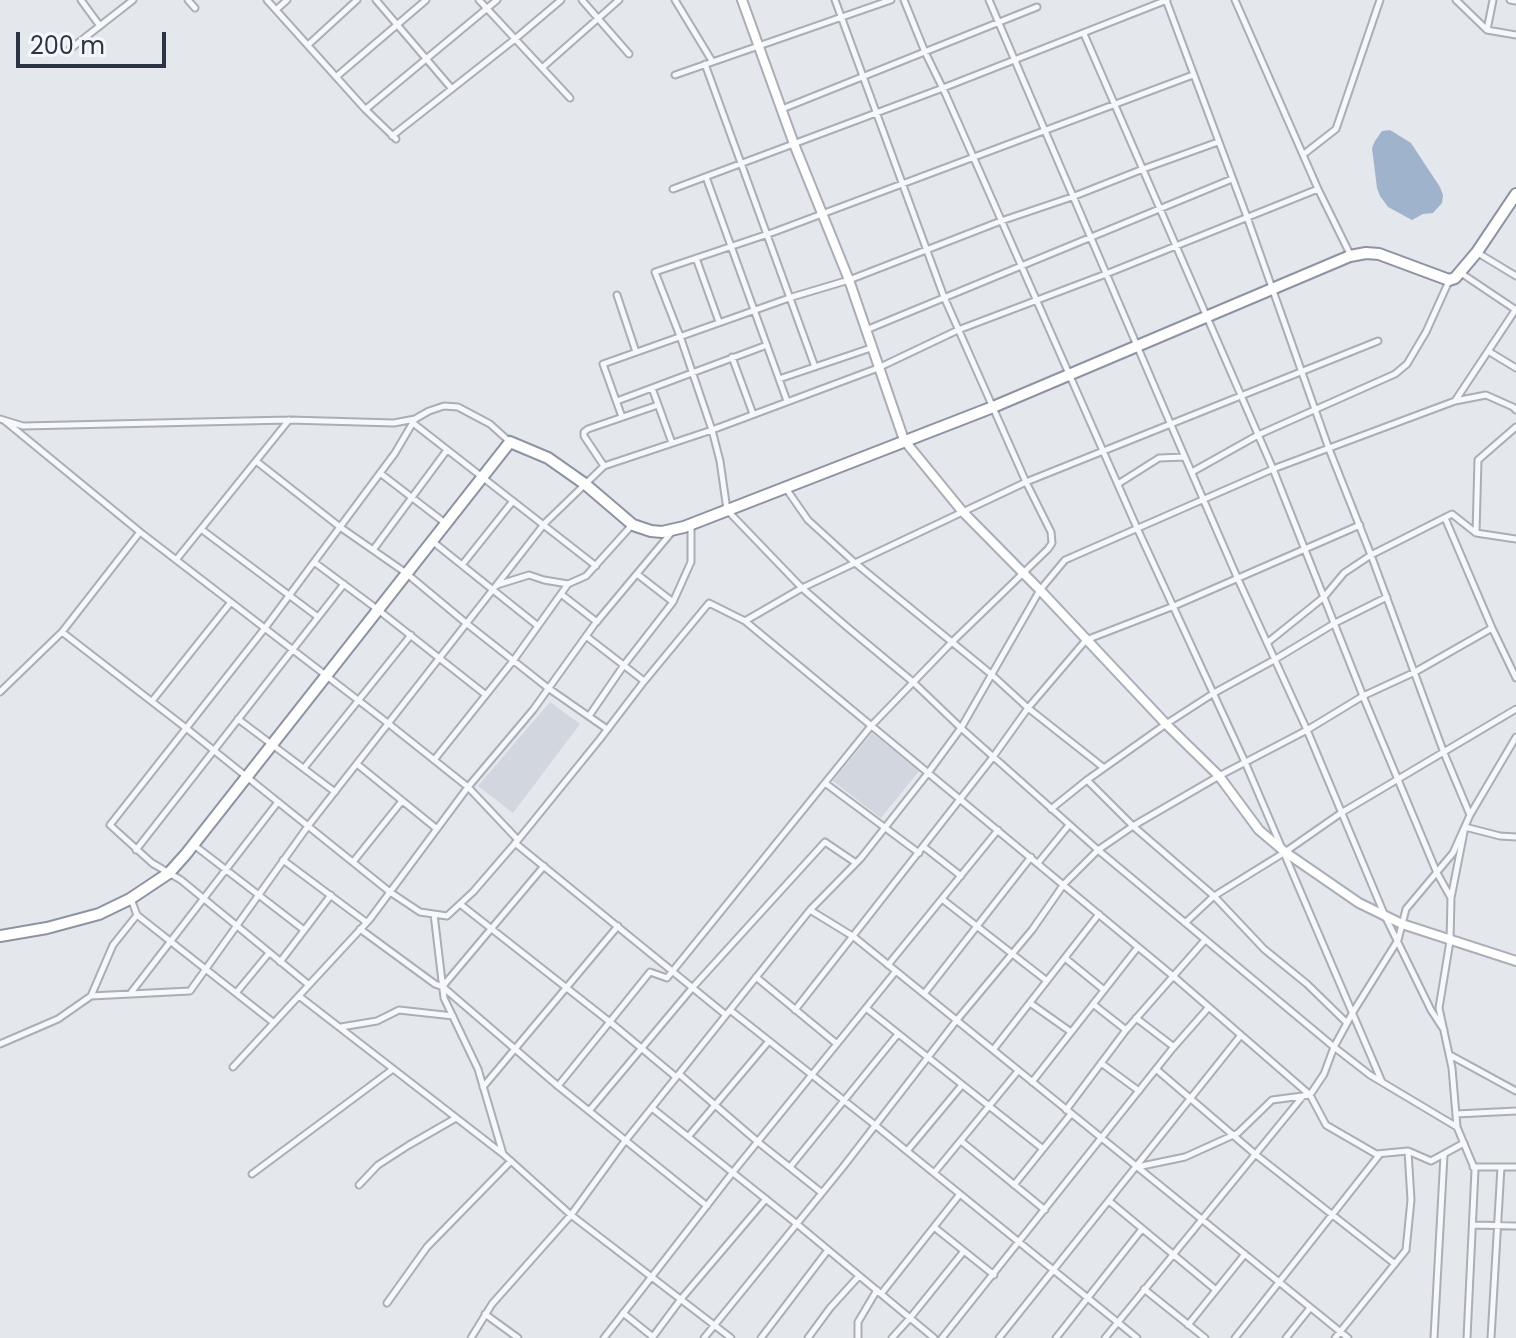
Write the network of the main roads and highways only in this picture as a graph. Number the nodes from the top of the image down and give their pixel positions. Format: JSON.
{"nodes":[{"id":1,"x":1516,"y":194,"type":"edge"},
{"id":2,"x":0,"y":936,"type":"edge"}],
"edges":[{"from":1,"to":2,"type":"highway"}]}
